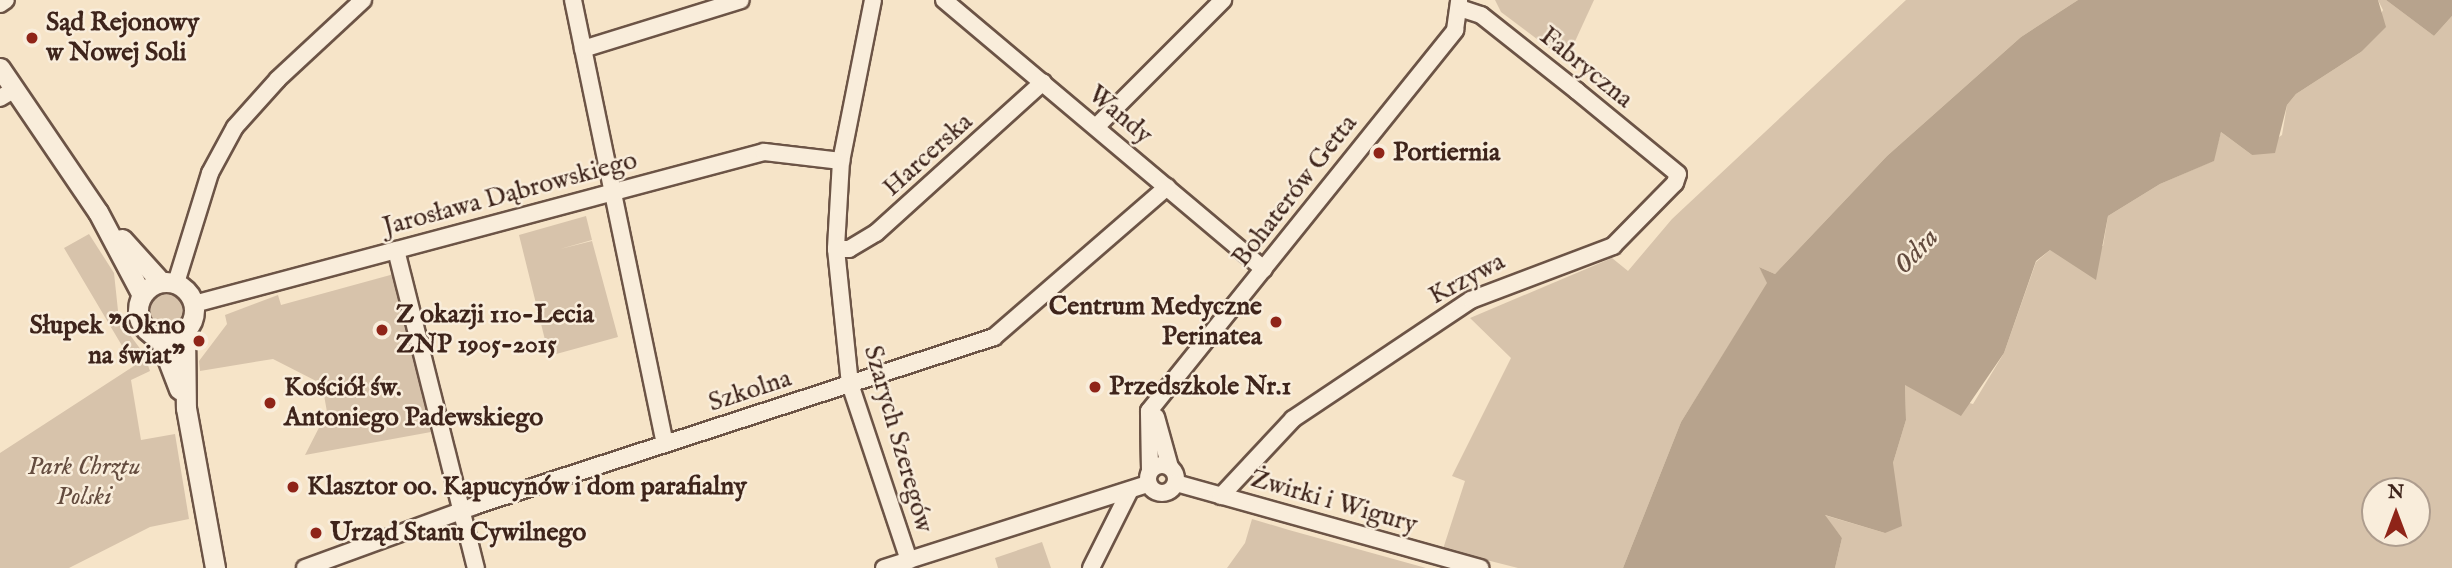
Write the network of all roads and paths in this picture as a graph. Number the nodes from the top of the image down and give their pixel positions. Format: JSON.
{"nodes":[{"id":1,"x":6,"y":0,"type":"edge"},
{"id":2,"x":573,"y":0,"type":"edge"},
{"id":3,"x":741,"y":0,"type":"edge"},
{"id":4,"x":873,"y":0,"type":"edge"},
{"id":5,"x":944,"y":0,"type":"edge"},
{"id":6,"x":1223,"y":0,"type":"edge"},
{"id":7,"x":354,"y":3,"type":"edge"},
{"id":8,"x":0,"y":4,"type":"edge"},
{"id":9,"x":1459,"y":4,"type":"edge"},
{"id":10,"x":583,"y":49,"type":"junction"},
{"id":11,"x":0,"y":68,"type":"edge"},
{"id":12,"x":1043,"y":82,"type":"junction"},
{"id":13,"x":8,"y":94,"type":"edge"},
{"id":14,"x":1096,"y":127,"type":"junction"},
{"id":15,"x":841,"y":161,"type":"junction"},
{"id":16,"x":1678,"y":174,"type":"joint"},
{"id":17,"x":1167,"y":187,"type":"junction"},
{"id":18,"x":612,"y":192,"type":"junction"},
{"id":19,"x":99,"y":212,"type":"junction"},
{"id":20,"x":836,"y":249,"type":"junction"},
{"id":21,"x":396,"y":250,"type":"junction"},
{"id":22,"x":1264,"y":269,"type":"junction"},
{"id":23,"x":168,"y":283,"type":"junction"},
{"id":24,"x":142,"y":295,"type":"junction"},
{"id":25,"x":194,"y":304,"type":"junction"},
{"id":26,"x":185,"y":331,"type":"junction"},
{"id":27,"x":159,"y":337,"type":"junction"},
{"id":28,"x":850,"y":384,"type":"junction"},
{"id":29,"x":1160,"y":401,"type":"junction"},
{"id":30,"x":186,"y":408,"type":"junction"},
{"id":31,"x":665,"y":443,"type":"junction"},
{"id":32,"x":1173,"y":475,"type":"junction"},
{"id":33,"x":1149,"y":477,"type":"junction"},
{"id":34,"x":1130,"y":490,"type":"junction"},
{"id":35,"x":1221,"y":496,"type":"junction"},
{"id":36,"x":459,"y":514,"type":"junction"},
{"id":37,"x":909,"y":560,"type":"junction"},
{"id":38,"x":215,"y":568,"type":"edge"},
{"id":39,"x":305,"y":568,"type":"edge"},
{"id":40,"x":476,"y":568,"type":"edge"},
{"id":41,"x":884,"y":568,"type":"edge"},
{"id":42,"x":1091,"y":568,"type":"edge"},
{"id":43,"x":1480,"y":568,"type":"edge"}],
"edges":[{"from":1,"to":8,"type":"street"},
{"from":2,"to":10,"type":"street"},
{"from":3,"to":10,"type":"street"},
{"from":4,"to":15,"type":"street","name":"Szarych Szeregów"},
{"from":5,"to":12,"type":"street","name":"Wandy"},
{"from":6,"to":14,"type":"street"},
{"from":7,"to":23,"type":"street"},
{"from":9,"to":16,"type":"street","name":"Fabryczna"},
{"from":9,"to":22,"type":"street","name":"Bohaterów Getta"},
{"from":10,"to":18,"type":"street"},
{"from":11,"to":13,"type":"street"},
{"from":12,"to":14,"type":"street","name":"Wandy"},
{"from":12,"to":20,"type":"street","name":"Harcerska"},
{"from":13,"to":19,"type":"street"},
{"from":14,"to":17,"type":"street","name":"Wandy"},
{"from":15,"to":18,"type":"street","name":"Jarosława Dąbrowskiego"},
{"from":15,"to":20,"type":"street","name":"Szarych Szeregów"},
{"from":16,"to":35,"type":"street","name":"Krzywa"},
{"from":17,"to":22,"type":"street","name":"Wandy"},
{"from":17,"to":28,"type":"street","name":"Szkolna"},
{"from":18,"to":21,"type":"street","name":"Jarosława Dąbrowskiego"},
{"from":18,"to":31,"type":"street"},
{"from":19,"to":23,"type":"street"},
{"from":19,"to":24,"type":"street"},
{"from":20,"to":28,"type":"street","name":"Szarych Szeregów"},
{"from":21,"to":25,"type":"street","name":"Jarosława Dąbrowskiego"},
{"from":21,"to":36,"type":"street"},
{"from":22,"to":29,"type":"street","name":"Bohaterów Getta"},
{"from":23,"to":24,"type":"street"},
{"from":23,"to":25,"type":"street"},
{"from":24,"to":27,"type":"street"},
{"from":25,"to":26,"type":"street"},
{"from":26,"to":27,"type":"street"},
{"from":26,"to":30,"type":"street"},
{"from":27,"to":30,"type":"street"},
{"from":28,"to":31,"type":"street","name":"Szkolna"},
{"from":28,"to":37,"type":"street","name":"Szarych Szeregów"},
{"from":29,"to":32,"type":"street"},
{"from":29,"to":33,"type":"street","name":"Bohaterów Getta"},
{"from":30,"to":38,"type":"street"},
{"from":31,"to":36,"type":"street","name":"Szkolna"},
{"from":32,"to":33,"type":"street"},
{"from":32,"to":33,"type":"street"},
{"from":32,"to":35,"type":"street","name":"Żwirki i Wigury"},
{"from":33,"to":34,"type":"street"},
{"from":34,"to":37,"type":"street"},
{"from":34,"to":42,"type":"street"},
{"from":35,"to":43,"type":"street","name":"Żwirki i Wigury"},
{"from":36,"to":39,"type":"street","name":"Szkolna"},
{"from":36,"to":40,"type":"street"},
{"from":37,"to":41,"type":"street"}]}
